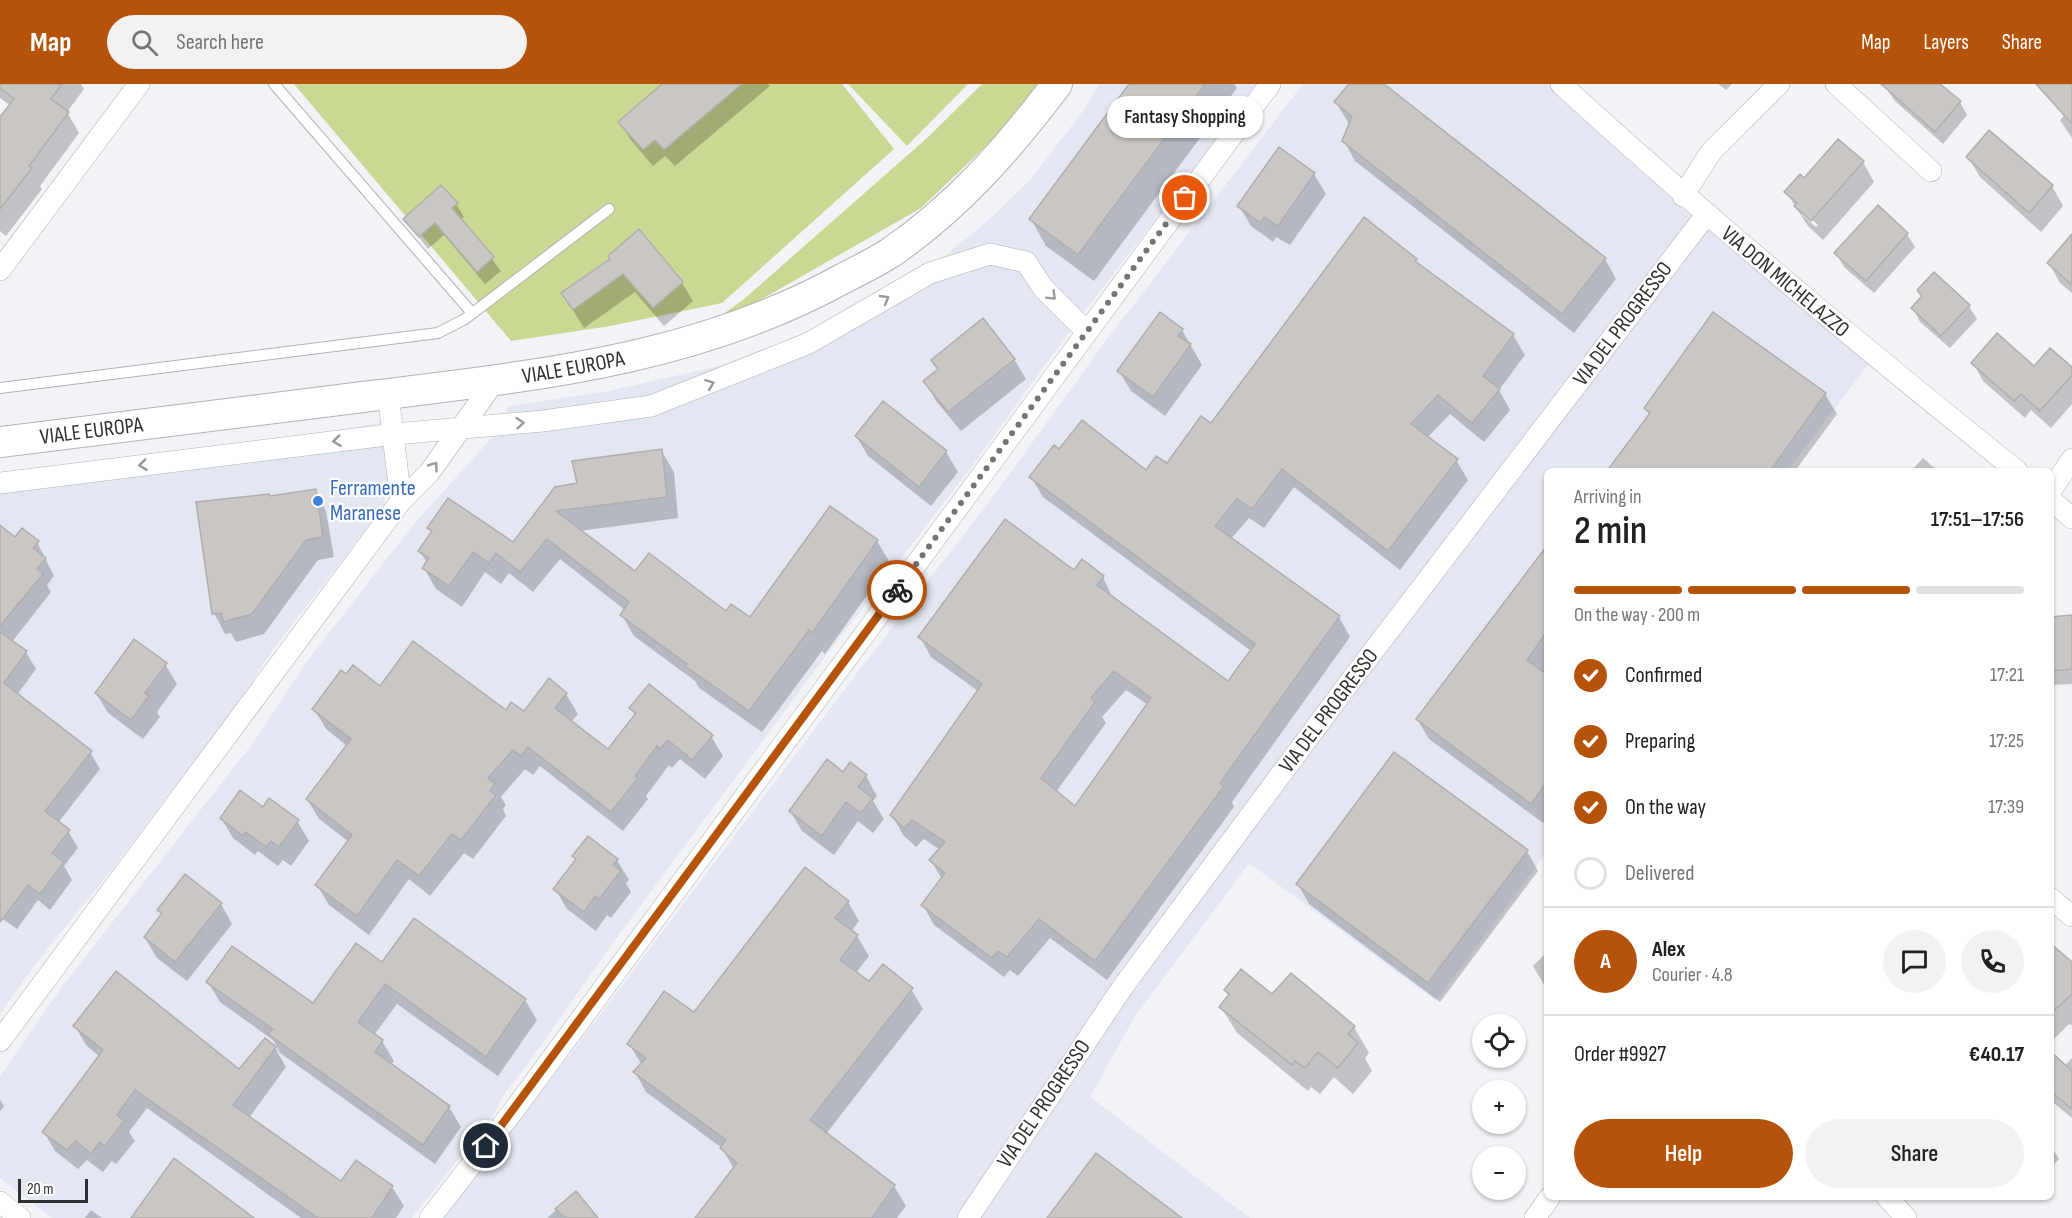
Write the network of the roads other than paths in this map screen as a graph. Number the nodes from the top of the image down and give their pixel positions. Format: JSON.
{"nodes":[{"id":1,"x":139,"y":84,"type":"edge"},
{"id":2,"x":274,"y":84,"type":"edge"},
{"id":3,"x":1057,"y":84,"type":"edge"},
{"id":4,"x":1270,"y":84,"type":"edge"},
{"id":5,"x":1562,"y":84,"type":"edge"},
{"id":6,"x":1779,"y":84,"type":"edge"},
{"id":7,"x":1836,"y":84,"type":"edge"},
{"id":8,"x":1931,"y":171,"type":"dead end"},
{"id":9,"x":1683,"y":196,"type":"junction"},
{"id":10,"x":609,"y":209,"type":"dead end"},
{"id":11,"x":1706,"y":215,"type":"junction"},
{"id":12,"x":0,"y":270,"type":"edge"},
{"id":13,"x":472,"y":314,"type":"junction"},
{"id":14,"x":1087,"y":332,"type":"junction"},
{"id":15,"x":496,"y":379,"type":"junction"},
{"id":16,"x":0,"y":388,"type":"edge"},
{"id":17,"x":388,"y":394,"type":"junction"},
{"id":18,"x":461,"y":428,"type":"junction"},
{"id":19,"x":395,"y":434,"type":"junction"},
{"id":20,"x":0,"y":442,"type":"edge"},
{"id":21,"x":2072,"y":459,"type":"edge"},
{"id":22,"x":2013,"y":468,"type":"edge"},
{"id":23,"x":0,"y":483,"type":"edge"},
{"id":24,"x":2054,"y":486,"type":"edge"},
{"id":25,"x":401,"y":501,"type":"junction"},
{"id":26,"x":2054,"y":502,"type":"edge"},
{"id":27,"x":2072,"y":518,"type":"edge"},
{"id":28,"x":2054,"y":901,"type":"edge"},
{"id":29,"x":2072,"y":916,"type":"edge"},
{"id":30,"x":0,"y":1041,"type":"edge"},
{"id":31,"x":1548,"y":1200,"type":"edge"},
{"id":32,"x":1890,"y":1200,"type":"edge"},
{"id":33,"x":0,"y":1202,"type":"edge"},
{"id":34,"x":20,"y":1218,"type":"edge"},
{"id":35,"x":430,"y":1218,"type":"edge"},
{"id":36,"x":968,"y":1218,"type":"edge"},
{"id":37,"x":1535,"y":1218,"type":"edge"},
{"id":38,"x":1906,"y":1218,"type":"edge"}],
"edges":[{"from":1,"to":12,"type":"street"},
{"from":2,"to":13,"type":"lane"},
{"from":3,"to":15,"type":"main road","name":"VIALE EUROPA"},
{"from":4,"to":14,"type":"street"},
{"from":5,"to":9,"type":"street","name":"VIA DON MICHELAZZO"},
{"from":6,"to":9,"type":"street"},
{"from":7,"to":8,"type":"street"},
{"from":9,"to":11,"type":"street","name":"VIA DON MICHELAZZO"},
{"from":10,"to":13,"type":"lane"},
{"from":11,"to":22,"type":"street","name":"VIA DON MICHELAZZO"},
{"from":11,"to":36,"type":"street","name":"VIA DEL PROGRESSO"},
{"from":13,"to":16,"type":"lane"},
{"from":18,"to":14,"type":"street","one_way":true},
{"from":14,"to":35,"type":"street"},
{"from":15,"to":17,"type":"main road","name":"VIALE EUROPA"},
{"from":15,"to":18,"type":"street"},
{"from":17,"to":19,"type":"street"},
{"from":17,"to":20,"type":"main road","name":"VIALE EUROPA"},
{"from":18,"to":19,"type":"street"},
{"from":25,"to":18,"type":"street","one_way":true},
{"from":19,"to":23,"type":"street","one_way":true},
{"from":19,"to":25,"type":"street"},
{"from":21,"to":24,"type":"street"},
{"from":25,"to":30,"type":"street"},
{"from":26,"to":27,"type":"street"},
{"from":28,"to":29,"type":"street"},
{"from":31,"to":37,"type":"street"},
{"from":32,"to":38,"type":"street"},
{"from":33,"to":34,"type":"street"}]}
